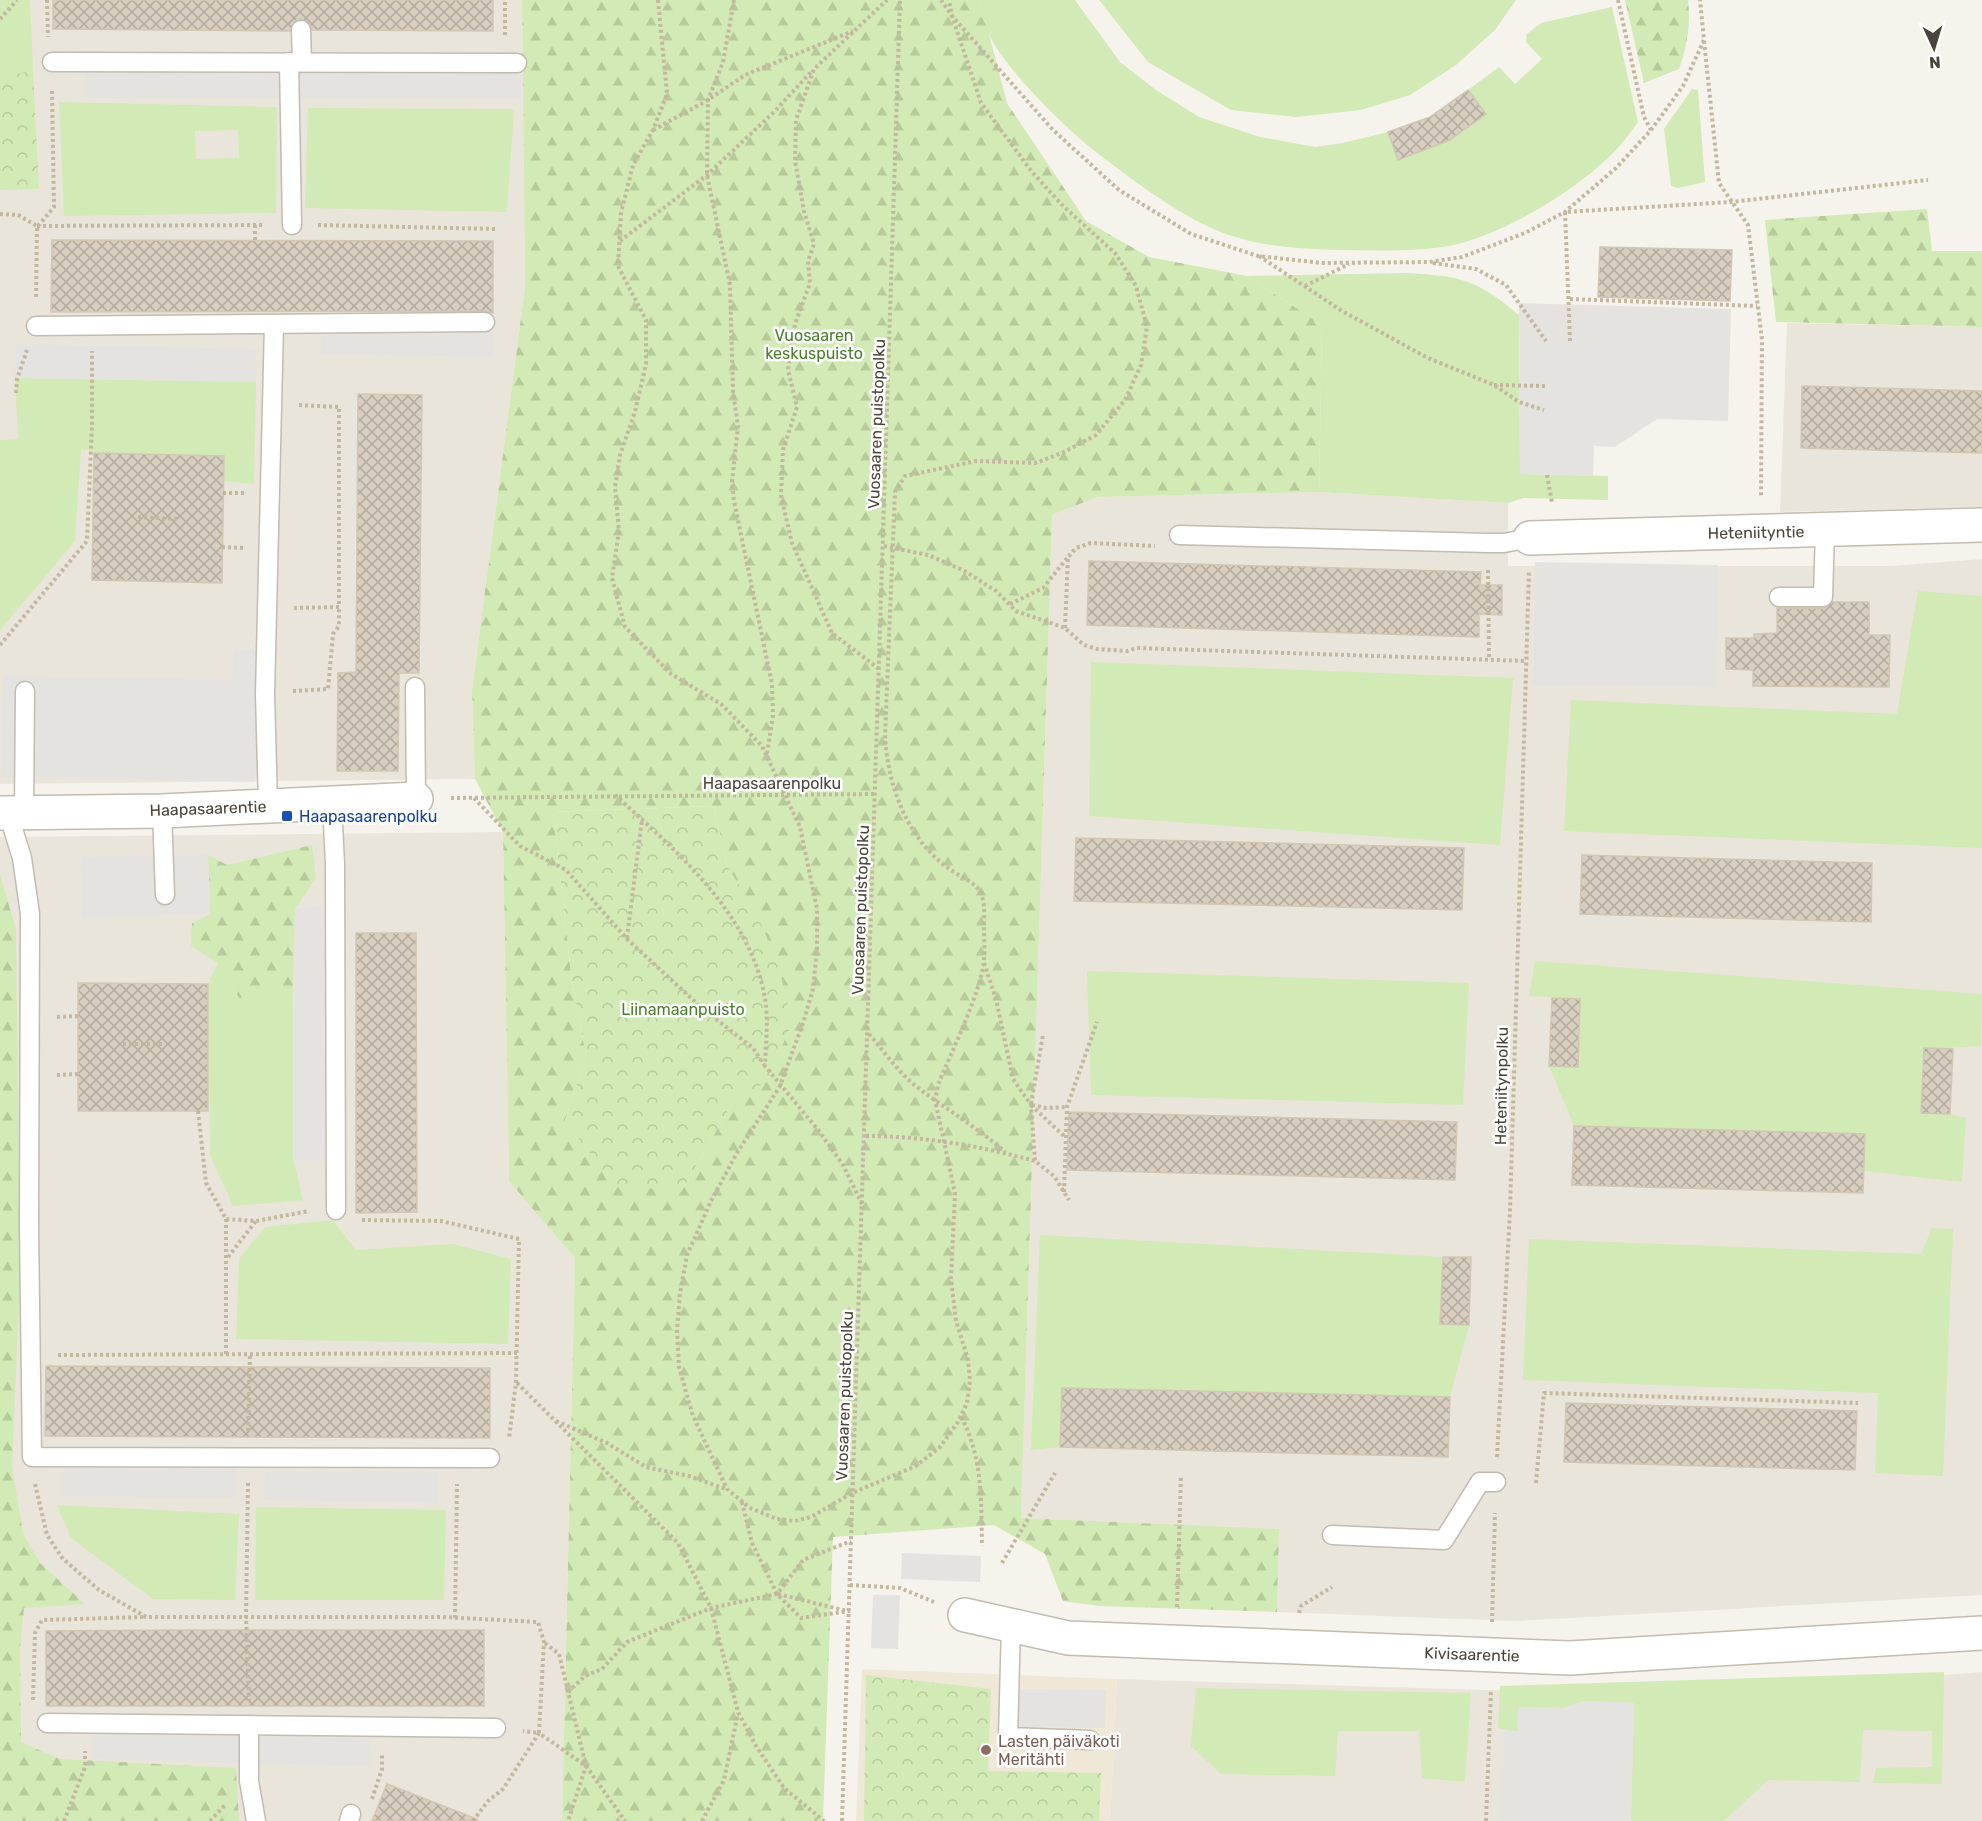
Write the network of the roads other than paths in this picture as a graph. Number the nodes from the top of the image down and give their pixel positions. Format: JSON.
{"nodes":[{"id":1,"x":301,"y":30,"type":"dead end"},
{"id":2,"x":52,"y":62,"type":"road end"},
{"id":3,"x":295,"y":62,"type":"junction"},
{"id":4,"x":511,"y":63,"type":"road end"},
{"id":5,"x":292,"y":225,"type":"dead end"},
{"id":6,"x":485,"y":322,"type":"dead end"},
{"id":7,"x":274,"y":324,"type":"junction"},
{"id":8,"x":36,"y":326,"type":"road end"},
{"id":9,"x":1982,"y":525,"type":"edge"},
{"id":10,"x":1825,"y":530,"type":"junction"},
{"id":11,"x":1179,"y":535,"type":"road end"},
{"id":12,"x":1530,"y":537,"type":"joint"},
{"id":13,"x":1779,"y":597,"type":"dead end"},
{"id":14,"x":416,"y":687,"type":"dead end"},
{"id":15,"x":25,"y":691,"type":"dead end"},
{"id":16,"x":416,"y":800,"type":"joint"},
{"id":17,"x":332,"y":804,"type":"junction"},
{"id":18,"x":268,"y":806,"type":"junction"},
{"id":19,"x":162,"y":811,"type":"junction"},
{"id":20,"x":11,"y":813,"type":"edge"},
{"id":21,"x":165,"y":895,"type":"dead end"},
{"id":22,"x":336,"y":1206,"type":"road end"},
{"id":23,"x":490,"y":1458,"type":"road end"},
{"id":24,"x":1496,"y":1482,"type":"road end"},
{"id":25,"x":1332,"y":1535,"type":"dead end"},
{"id":26,"x":965,"y":1615,"type":"road end"},
{"id":27,"x":1011,"y":1625,"type":"junction"},
{"id":28,"x":1982,"y":1633,"type":"edge"},
{"id":29,"x":47,"y":1723,"type":"road end"},
{"id":30,"x":249,"y":1725,"type":"junction"},
{"id":31,"x":496,"y":1728,"type":"road end"},
{"id":32,"x":1090,"y":1740,"type":"dead end"},
{"id":33,"x":256,"y":1821,"type":"edge"}],
"edges":[{"from":1,"to":3,"type":"lane"},
{"from":2,"to":3,"type":"lane"},
{"from":3,"to":4,"type":"lane"},
{"from":3,"to":5,"type":"lane"},
{"from":6,"to":7,"type":"lane"},
{"from":7,"to":8,"type":"lane"},
{"from":7,"to":18,"type":"lane"},
{"from":9,"to":10,"type":"street","name":"Heteniityntie"},
{"from":10,"to":12,"type":"street","name":"Heteniityntie"},
{"from":10,"to":13,"type":"lane"},
{"from":11,"to":12,"type":"lane"},
{"from":14,"to":16,"type":"lane"},
{"from":15,"to":20,"type":"lane"},
{"from":16,"to":17,"type":"street","name":"Haapasaarentie"},
{"from":17,"to":18,"type":"street","name":"Haapasaarentie"},
{"from":17,"to":22,"type":"lane"},
{"from":18,"to":19,"type":"street","name":"Haapasaarentie"},
{"from":19,"to":20,"type":"street","name":"Haapasaarentie"},
{"from":19,"to":21,"type":"lane"},
{"from":20,"to":23,"type":"lane"},
{"from":24,"to":25,"type":"lane"},
{"from":26,"to":27,"type":"street","name":"Kivisaarentie"},
{"from":27,"to":28,"type":"street","name":"Kivisaarentie"},
{"from":27,"to":32,"type":"lane"},
{"from":29,"to":30,"type":"lane"},
{"from":30,"to":31,"type":"lane"},
{"from":30,"to":33,"type":"lane"}]}
